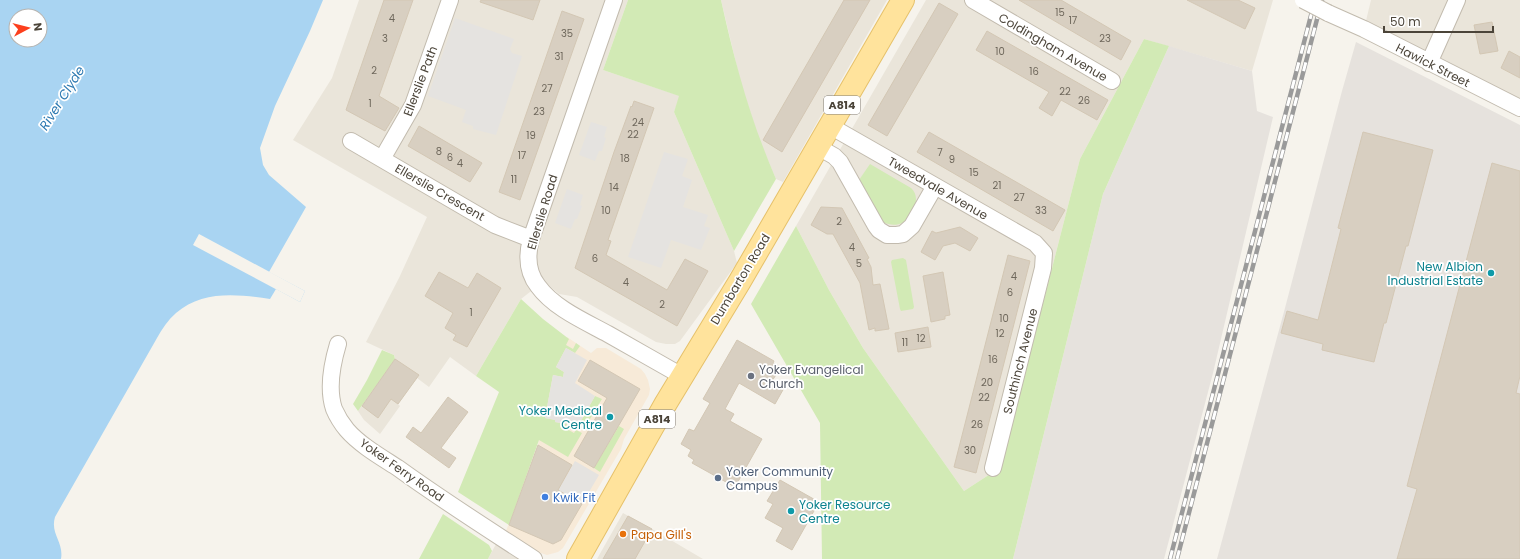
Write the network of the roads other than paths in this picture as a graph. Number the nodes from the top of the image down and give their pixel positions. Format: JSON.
{"nodes":[{"id":1,"x":450,"y":0,"type":"edge"},
{"id":2,"x":614,"y":0,"type":"edge"},
{"id":3,"x":903,"y":0,"type":"edge"},
{"id":4,"x":973,"y":0,"type":"edge"},
{"id":5,"x":1303,"y":0,"type":"edge"},
{"id":6,"x":1457,"y":0,"type":"edge"},
{"id":7,"x":1429,"y":63,"type":"junction"},
{"id":8,"x":1112,"y":81,"type":"dead end"},
{"id":9,"x":1520,"y":108,"type":"edge"},
{"id":10,"x":830,"y":126,"type":"junction"},
{"id":11,"x":351,"y":141,"type":"dead end"},
{"id":12,"x":818,"y":147,"type":"junction"},
{"id":13,"x":382,"y":159,"type":"junction"},
{"id":14,"x":935,"y":186,"type":"junction"},
{"id":15,"x":531,"y":239,"type":"junction"},
{"id":16,"x":1044,"y":253,"type":"joint"},
{"id":17,"x":338,"y":344,"type":"dead end"},
{"id":18,"x":682,"y":376,"type":"junction"},
{"id":19,"x":993,"y":468,"type":"dead end"},
{"id":20,"x":534,"y":559,"type":"edge"},
{"id":21,"x":578,"y":559,"type":"edge"}],
"edges":[{"from":1,"to":13,"type":"street","name":"Ellerslie Path"},
{"from":2,"to":15,"type":"street","name":"Ellerslie Road"},
{"from":3,"to":10,"type":"main road","name":"Dumbarton Road","number":"A814"},
{"from":4,"to":8,"type":"street","name":"Coldingham Avenue"},
{"from":5,"to":7,"type":"street","name":"Hawick Street","bridge":true},
{"from":6,"to":7,"type":"street"},
{"from":7,"to":9,"type":"street","name":"Hawick Street"},
{"from":10,"to":12,"type":"main road","name":"Dumbarton Road","number":"A814"},
{"from":10,"to":14,"type":"street","name":"Tweedvale Avenue"},
{"from":11,"to":13,"type":"street","name":"Ellerslie Crescent"},
{"from":12,"to":14,"type":"street"},
{"from":12,"to":18,"type":"main road","name":"Dumbarton Road","number":"A814"},
{"from":13,"to":15,"type":"street","name":"Ellerslie Crescent"},
{"from":14,"to":16,"type":"street","name":"Tweedvale Avenue"},
{"from":15,"to":18,"type":"street","name":"Ellerslie Road"},
{"from":16,"to":19,"type":"street","name":"Southinch Avenue"},
{"from":17,"to":20,"type":"street","name":"Yoker Ferry Road"},
{"from":18,"to":21,"type":"main road","name":"Dumbarton Road","number":"A814"}]}
